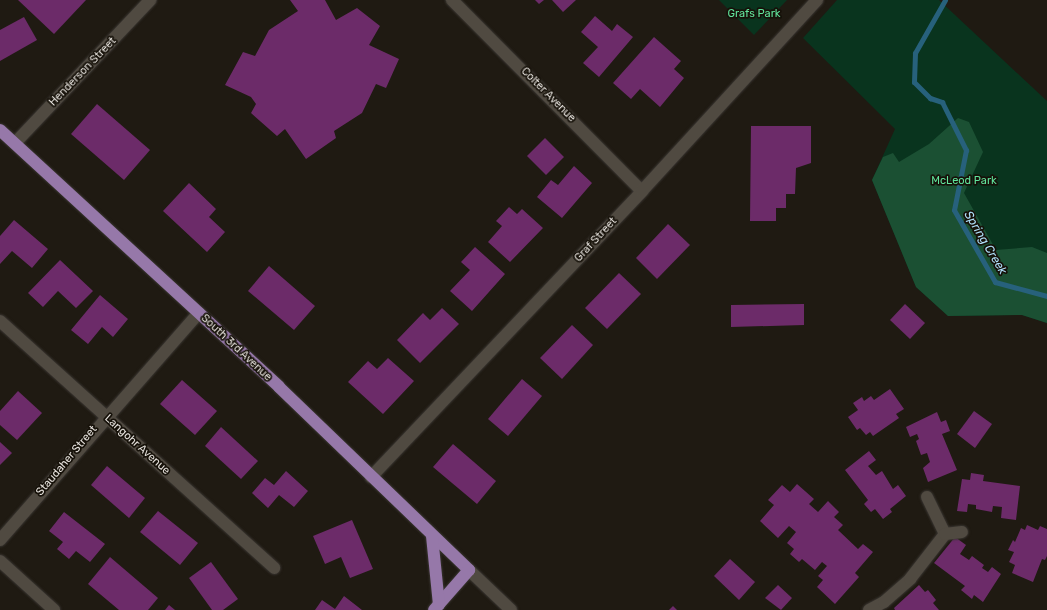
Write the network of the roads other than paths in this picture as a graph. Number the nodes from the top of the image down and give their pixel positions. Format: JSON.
{"nodes":[{"id":1,"x":150,"y":0,"type":"edge"},
{"id":2,"x":452,"y":0,"type":"edge"},
{"id":3,"x":817,"y":0,"type":"edge"},
{"id":4,"x":0,"y":130,"type":"edge"},
{"id":5,"x":15,"y":143,"type":"junction"},
{"id":6,"x":642,"y":191,"type":"junction"},
{"id":7,"x":199,"y":313,"type":"junction"},
{"id":8,"x":0,"y":321,"type":"edge"},
{"id":9,"x":105,"y":416,"type":"junction"},
{"id":10,"x":371,"y":477,"type":"junction"},
{"id":11,"x":927,"y":497,"type":"dead end"},
{"id":12,"x":962,"y":532,"type":"dead end"},
{"id":13,"x":945,"y":534,"type":"junction"},
{"id":14,"x":432,"y":536,"type":"junction"},
{"id":15,"x":0,"y":540,"type":"edge"},
{"id":16,"x":0,"y":561,"type":"edge"},
{"id":17,"x":274,"y":568,"type":"dead end"},
{"id":18,"x":469,"y":570,"type":"junction"},
{"id":19,"x":436,"y":607,"type":"edge"},
{"id":20,"x":54,"y":610,"type":"edge"},
{"id":21,"x":511,"y":610,"type":"edge"},
{"id":22,"x":869,"y":610,"type":"edge"}],
"edges":[{"from":1,"to":5,"type":"street","name":"Henderson Street"},
{"from":2,"to":6,"type":"street","name":"Colter Avenue"},
{"from":3,"to":6,"type":"street","name":"Graf Street"},
{"from":4,"to":5,"type":"main road","name":"South 3rd Avenue"},
{"from":5,"to":7,"type":"main road","name":"South 3rd Avenue"},
{"from":6,"to":10,"type":"street","name":"Graf Street"},
{"from":7,"to":9,"type":"street","name":"Staudaher Street"},
{"from":7,"to":10,"type":"main road","name":"South 3rd Avenue"},
{"from":8,"to":9,"type":"street","name":"Langohr Avenue"},
{"from":9,"to":15,"type":"street","name":"Staudaher Street"},
{"from":9,"to":17,"type":"street","name":"Langohr Avenue"},
{"from":10,"to":14,"type":"main road","name":"South 3rd Avenue"},
{"from":11,"to":13,"type":"street"},
{"from":12,"to":13,"type":"street"},
{"from":13,"to":22,"type":"street"},
{"from":14,"to":18,"type":"main road","name":"South 3rd Avenue"},
{"from":14,"to":19,"type":"main road"},
{"from":16,"to":20,"type":"street"},
{"from":18,"to":19,"type":"main road"},
{"from":18,"to":21,"type":"street"}]}
